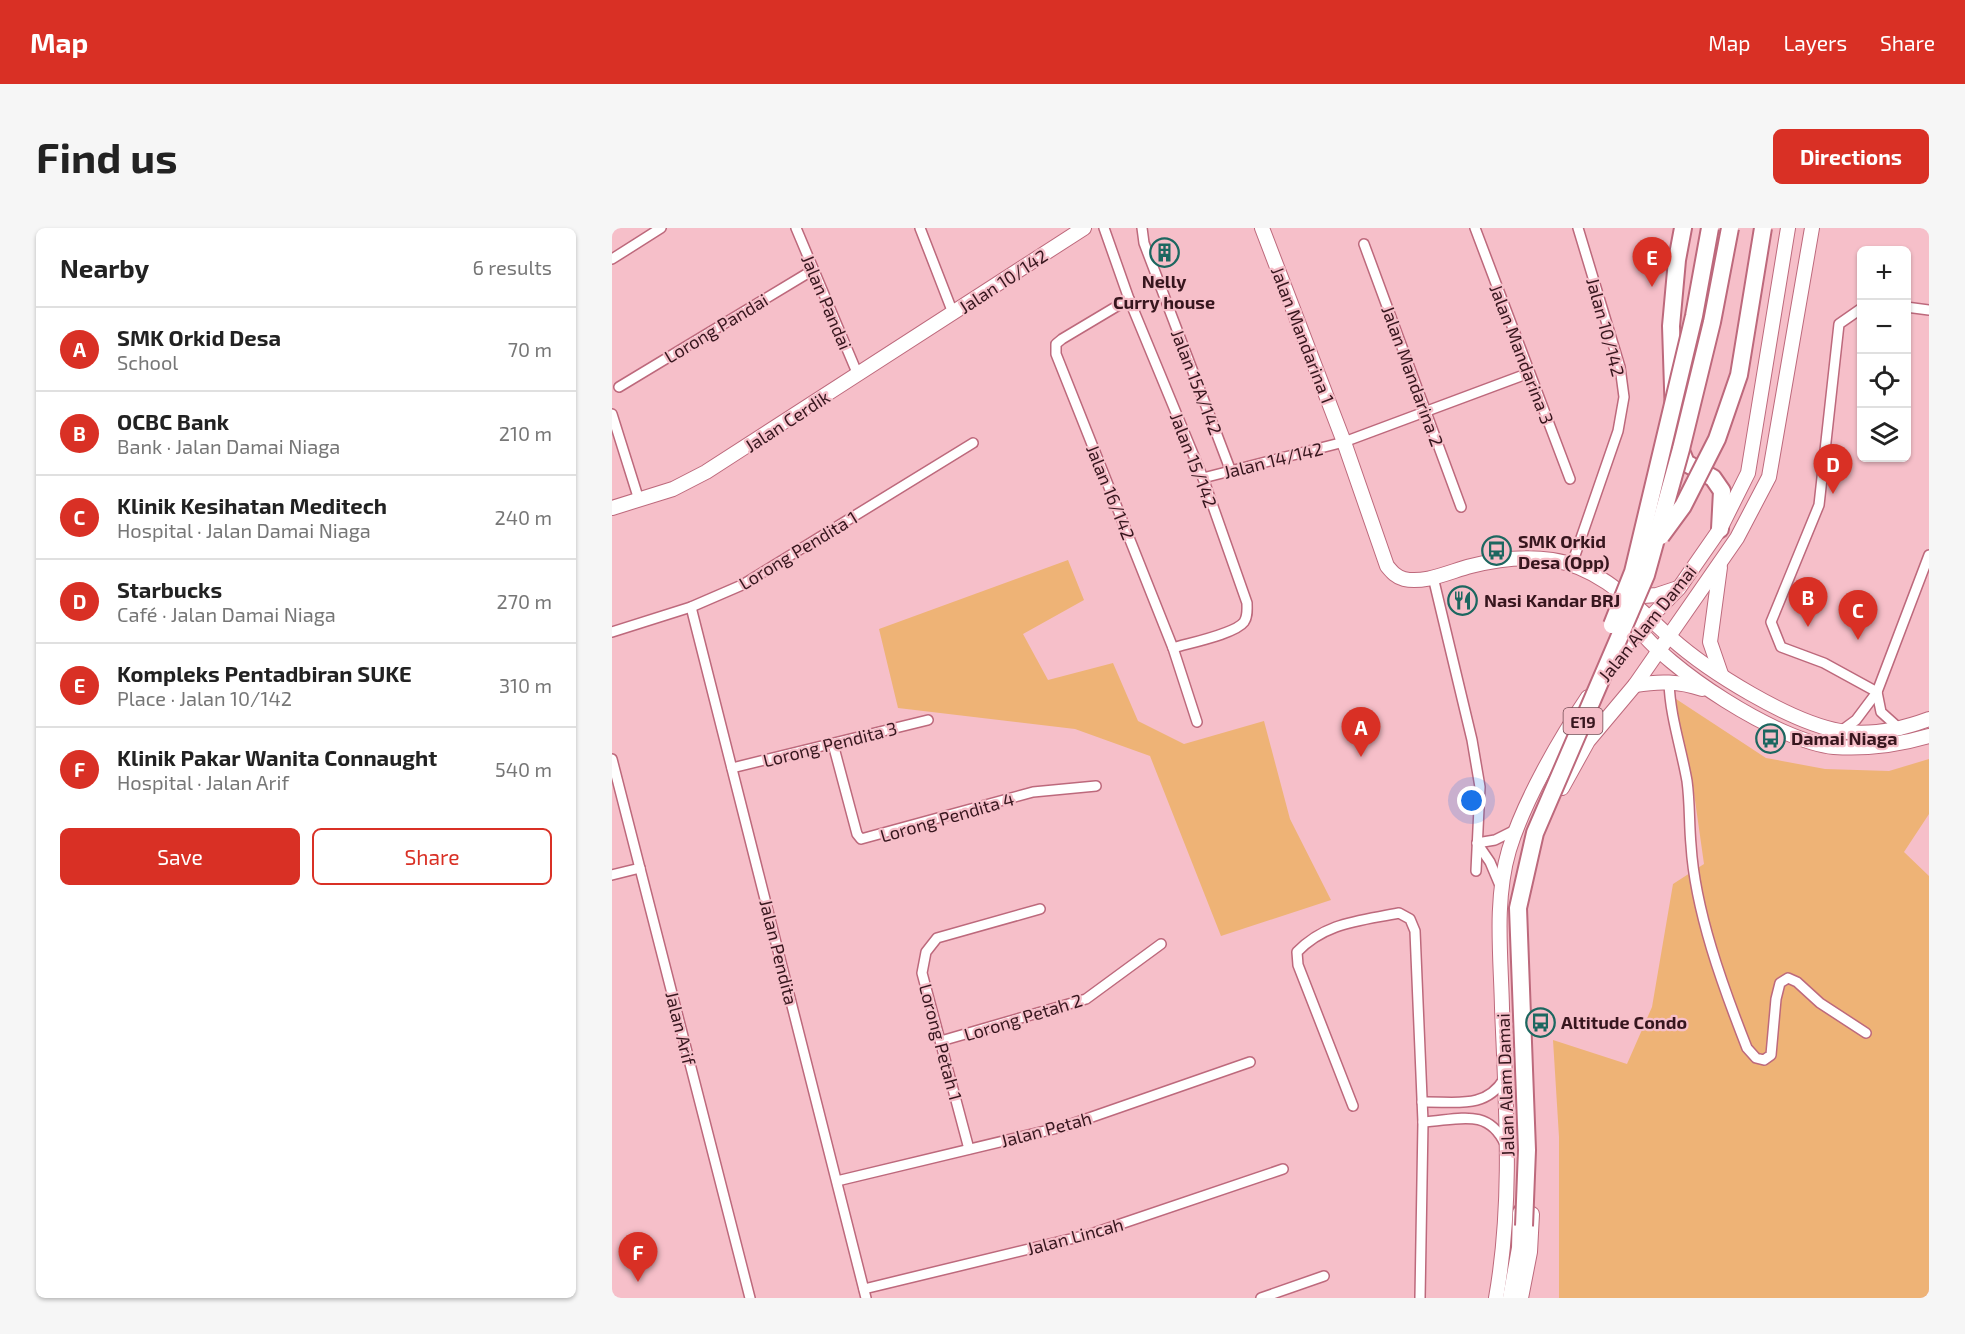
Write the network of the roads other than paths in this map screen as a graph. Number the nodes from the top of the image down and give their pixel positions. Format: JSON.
{"nodes":[{"id":1,"x":661,"y":228,"type":"edge"},
{"id":2,"x":796,"y":228,"type":"edge"},
{"id":3,"x":920,"y":228,"type":"edge"},
{"id":4,"x":1084,"y":228,"type":"edge"},
{"id":5,"x":1104,"y":228,"type":"edge"},
{"id":6,"x":1142,"y":228,"type":"edge"},
{"id":7,"x":1262,"y":228,"type":"edge"},
{"id":8,"x":1475,"y":228,"type":"edge"},
{"id":9,"x":1578,"y":228,"type":"edge"},
{"id":10,"x":1683,"y":228,"type":"edge"},
{"id":11,"x":1710,"y":228,"type":"edge"},
{"id":12,"x":1731,"y":228,"type":"edge"},
{"id":13,"x":1763,"y":228,"type":"edge"},
{"id":14,"x":1788,"y":228,"type":"edge"},
{"id":15,"x":1812,"y":228,"type":"edge"},
{"id":16,"x":1364,"y":244,"type":"dead end"},
{"id":17,"x":612,"y":260,"type":"edge"},
{"id":18,"x":813,"y":270,"type":"junction"},
{"id":19,"x":1129,"y":299,"type":"junction"},
{"id":20,"x":1911,"y":308,"type":"edge"},
{"id":21,"x":1929,"y":310,"type":"edge"},
{"id":22,"x":1857,"y":311,"type":"edge"},
{"id":23,"x":953,"y":313,"type":"junction"},
{"id":24,"x":1529,"y":373,"type":"junction"},
{"id":25,"x":858,"y":375,"type":"junction"},
{"id":26,"x":619,"y":387,"type":"dead end"},
{"id":27,"x":1426,"y":412,"type":"junction"},
{"id":28,"x":612,"y":414,"type":"edge"},
{"id":29,"x":1344,"y":442,"type":"junction"},
{"id":30,"x":973,"y":443,"type":"dead end"},
{"id":31,"x":1230,"y":469,"type":"junction"},
{"id":32,"x":1203,"y":478,"type":"junction"},
{"id":33,"x":1570,"y":479,"type":"dead end"},
{"id":34,"x":639,"y":500,"type":"junction"},
{"id":35,"x":1461,"y":507,"type":"dead end"},
{"id":36,"x":612,"y":508,"type":"edge"},
{"id":37,"x":1720,"y":529,"type":"junction"},
{"id":38,"x":1929,"y":555,"type":"edge"},
{"id":39,"x":1721,"y":562,"type":"junction"},
{"id":40,"x":1572,"y":564,"type":"junction"},
{"id":41,"x":1633,"y":572,"type":"junction"},
{"id":42,"x":1433,"y":577,"type":"junction"},
{"id":43,"x":1608,"y":583,"type":"junction"},
{"id":44,"x":1679,"y":588,"type":"junction"},
{"id":45,"x":1627,"y":597,"type":"junction"},
{"id":46,"x":691,"y":607,"type":"junction"},
{"id":47,"x":1650,"y":618,"type":"junction"},
{"id":48,"x":1639,"y":629,"type":"junction"},
{"id":49,"x":612,"y":632,"type":"edge"},
{"id":50,"x":1670,"y":637,"type":"junction"},
{"id":51,"x":1173,"y":648,"type":"junction"},
{"id":52,"x":1660,"y":651,"type":"junction"},
{"id":53,"x":1615,"y":658,"type":"junction"},
{"id":54,"x":1722,"y":677,"type":"junction"},
{"id":55,"x":1669,"y":682,"type":"junction"},
{"id":56,"x":1635,"y":685,"type":"junction"},
{"id":57,"x":1713,"y":692,"type":"junction"},
{"id":58,"x":1877,"y":692,"type":"junction"},
{"id":59,"x":1929,"y":719,"type":"edge"},
{"id":60,"x":928,"y":720,"type":"dead end"},
{"id":61,"x":1197,"y":722,"type":"dead end"},
{"id":62,"x":1901,"y":730,"type":"junction"},
{"id":63,"x":1841,"y":731,"type":"junction"},
{"id":64,"x":1929,"y":736,"type":"edge"},
{"id":65,"x":833,"y":744,"type":"junction"},
{"id":66,"x":612,"y":759,"type":"edge"},
{"id":67,"x":732,"y":768,"type":"junction"},
{"id":68,"x":1096,"y":786,"type":"dead end"},
{"id":69,"x":1517,"y":829,"type":"junction"},
{"id":70,"x":1477,"y":843,"type":"junction"},
{"id":71,"x":640,"y":868,"type":"junction"},
{"id":72,"x":1476,"y":871,"type":"dead end"},
{"id":73,"x":612,"y":875,"type":"edge"},
{"id":74,"x":1503,"y":892,"type":"junction"},
{"id":75,"x":1040,"y":909,"type":"dead end"},
{"id":76,"x":1161,"y":944,"type":"dead end"},
{"id":77,"x":1866,"y":1033,"type":"dead end"},
{"id":78,"x":941,"y":1041,"type":"junction"},
{"id":79,"x":1250,"y":1062,"type":"dead end"},
{"id":80,"x":1505,"y":1078,"type":"junction"},
{"id":81,"x":1422,"y":1102,"type":"junction"},
{"id":82,"x":1353,"y":1106,"type":"dead end"},
{"id":83,"x":1423,"y":1122,"type":"junction"},
{"id":84,"x":969,"y":1149,"type":"junction"},
{"id":85,"x":1509,"y":1152,"type":"junction"},
{"id":86,"x":1283,"y":1169,"type":"dead end"},
{"id":87,"x":837,"y":1181,"type":"junction"},
{"id":88,"x":1324,"y":1276,"type":"dead end"},
{"id":89,"x":865,"y":1293,"type":"edge"},
{"id":90,"x":750,"y":1298,"type":"edge"},
{"id":91,"x":1261,"y":1298,"type":"edge"},
{"id":92,"x":1420,"y":1298,"type":"edge"},
{"id":93,"x":1496,"y":1298,"type":"edge"},
{"id":94,"x":1513,"y":1298,"type":"edge"},
{"id":95,"x":1521,"y":1298,"type":"edge"}],
"edges":[{"from":1,"to":17,"type":"street"},
{"from":2,"to":18,"type":"street","name":"Jalan Pandai"},
{"from":3,"to":23,"type":"street"},
{"from":4,"to":23,"type":"main road","name":"Jalan 10/142"},
{"from":5,"to":19,"type":"street","name":"Jalan 15/142"},
{"from":6,"to":31,"type":"street","name":"Jalan 15A/142"},
{"from":7,"to":29,"type":"main road","name":"Jalan Mandarina 1"},
{"from":8,"to":24,"type":"street","name":"Jalan Mandarina 3"},
{"from":9,"to":40,"type":"street","name":"Jalan 10/142"},
{"from":10,"to":37,"type":"highway"},
{"from":11,"to":41,"type":"highway","number":"E19","bridge":true},
{"from":12,"to":94,"type":"highway","number":"E19","bridge":true},
{"from":13,"to":41,"type":"highway","bridge":true},
{"from":14,"to":37,"type":"main road","name":"Jalan Alam Damai"},
{"from":15,"to":39,"type":"main road","name":"Jalan Alam Damai"},
{"from":16,"to":27,"type":"street","name":"Jalan Mandarina 2"},
{"from":18,"to":25,"type":"street","name":"Jalan Pandai"},
{"from":18,"to":26,"type":"street","name":"Lorong Pandai"},
{"from":19,"to":32,"type":"street","name":"Jalan 15/142"},
{"from":19,"to":51,"type":"street","name":"Jalan 16/142"},
{"from":20,"to":21,"type":"street"},
{"from":22,"to":58,"type":"street"},
{"from":23,"to":25,"type":"main road","name":"Jalan Cerdik"},
{"from":24,"to":27,"type":"street"},
{"from":24,"to":33,"type":"street","name":"Jalan Mandarina 3"},
{"from":25,"to":34,"type":"main road","name":"Jalan Cerdik"},
{"from":27,"to":29,"type":"street"},
{"from":27,"to":35,"type":"street","name":"Jalan Mandarina 2"},
{"from":28,"to":34,"type":"street"},
{"from":29,"to":31,"type":"street","name":"Jalan 14/142"},
{"from":29,"to":42,"type":"main road","name":"Jalan Mandarina 1"},
{"from":30,"to":46,"type":"street","name":"Lorong Pendita 1"},
{"from":31,"to":32,"type":"street","name":"Jalan 14/142"},
{"from":32,"to":51,"type":"street","name":"Jalan 15/142"},
{"from":34,"to":36,"type":"main road","name":"Jalan Cerdik"},
{"from":37,"to":44,"type":"main road","name":"Jalan Alam Damai"},
{"from":38,"to":58,"type":"street"},
{"from":39,"to":50,"type":"main road","name":"Jalan Alam Damai"},
{"from":39,"to":54,"type":"main road"},
{"from":40,"to":42,"type":"main road","name":"Jalan Mandarina 1"},
{"from":40,"to":43,"type":"main road","name":"Jalan Mandarina 1"},
{"from":41,"to":94,"type":"highway","number":"E19","bridge":true},
{"from":42,"to":70,"type":"street"},
{"from":43,"to":45,"type":"main road","name":"Jalan Mandarina 1"},
{"from":43,"to":48,"type":"main road","name":"Jalan Mandarina 1"},
{"from":43,"to":53,"type":"main road"},
{"from":44,"to":45,"type":"main road"},
{"from":44,"to":47,"type":"main road","name":"Jalan Alam Damai"},
{"from":45,"to":47,"type":"main road","name":"Jalan Mandarina 1"},
{"from":46,"to":49,"type":"street","name":"Lorong Pendita 1"},
{"from":46,"to":67,"type":"street","name":"Jalan Pendita"},
{"from":47,"to":48,"type":"main road","name":"Jalan Alam Damai"},
{"from":47,"to":50,"type":"main road","name":"Jalan Mandarina 1"},
{"from":48,"to":52,"type":"main road","name":"Jalan Mandarina 1"},
{"from":48,"to":53,"type":"main road","name":"Jalan Alam Damai"},
{"from":50,"to":52,"type":"main road","name":"Jalan Alam Damai"},
{"from":50,"to":54,"type":"main road","name":"Jalan Mandarina 1"},
{"from":51,"to":61,"type":"street","name":"Jalan 16/142"},
{"from":52,"to":56,"type":"main road","name":"Jalan Alam Damai"},
{"from":52,"to":57,"type":"main road","name":"Jalan Mandarina 1"},
{"from":53,"to":69,"type":"main road","name":"Jalan Alam Damai"},
{"from":54,"to":63,"type":"main road","name":"Jalan Mandarina 1"},
{"from":55,"to":56,"type":"main road"},
{"from":55,"to":57,"type":"main road"},
{"from":55,"to":77,"type":"street"},
{"from":56,"to":95,"type":"main road","name":"Jalan Alam Damai"},
{"from":57,"to":64,"type":"main road"},
{"from":58,"to":62,"type":"street"},
{"from":58,"to":63,"type":"street"},
{"from":59,"to":62,"type":"main road"},
{"from":60,"to":65,"type":"street","name":"Lorong Pendita 3"},
{"from":62,"to":63,"type":"main road","name":"Jalan Mandarina 1"},
{"from":65,"to":67,"type":"street","name":"Lorong Pendita 3"},
{"from":65,"to":68,"type":"street","name":"Lorong Pendita 4"},
{"from":66,"to":71,"type":"street","name":"Jalan Arif"},
{"from":67,"to":87,"type":"street","name":"Jalan Pendita"},
{"from":69,"to":70,"type":"street"},
{"from":69,"to":74,"type":"main road","name":"Jalan Alam Damai"},
{"from":70,"to":72,"type":"street"},
{"from":70,"to":74,"type":"street"},
{"from":71,"to":73,"type":"street"},
{"from":71,"to":90,"type":"street","name":"Jalan Arif"},
{"from":74,"to":80,"type":"main road","name":"Jalan Alam Damai"},
{"from":75,"to":78,"type":"street","name":"Lorong Petah 1"},
{"from":76,"to":78,"type":"street","name":"Lorong Petah 2"},
{"from":78,"to":84,"type":"street","name":"Lorong Petah 1"},
{"from":79,"to":84,"type":"street","name":"Jalan Petah"},
{"from":80,"to":81,"type":"street"},
{"from":80,"to":85,"type":"main road","name":"Jalan Alam Damai"},
{"from":81,"to":82,"type":"street"},
{"from":81,"to":83,"type":"street"},
{"from":83,"to":85,"type":"street"},
{"from":83,"to":92,"type":"street"},
{"from":84,"to":87,"type":"street","name":"Jalan Petah"},
{"from":85,"to":93,"type":"main road","name":"Jalan Alam Damai"},
{"from":86,"to":89,"type":"street","name":"Jalan Lincah"},
{"from":87,"to":89,"type":"street","name":"Jalan Pendita"},
{"from":88,"to":91,"type":"street"}]}
